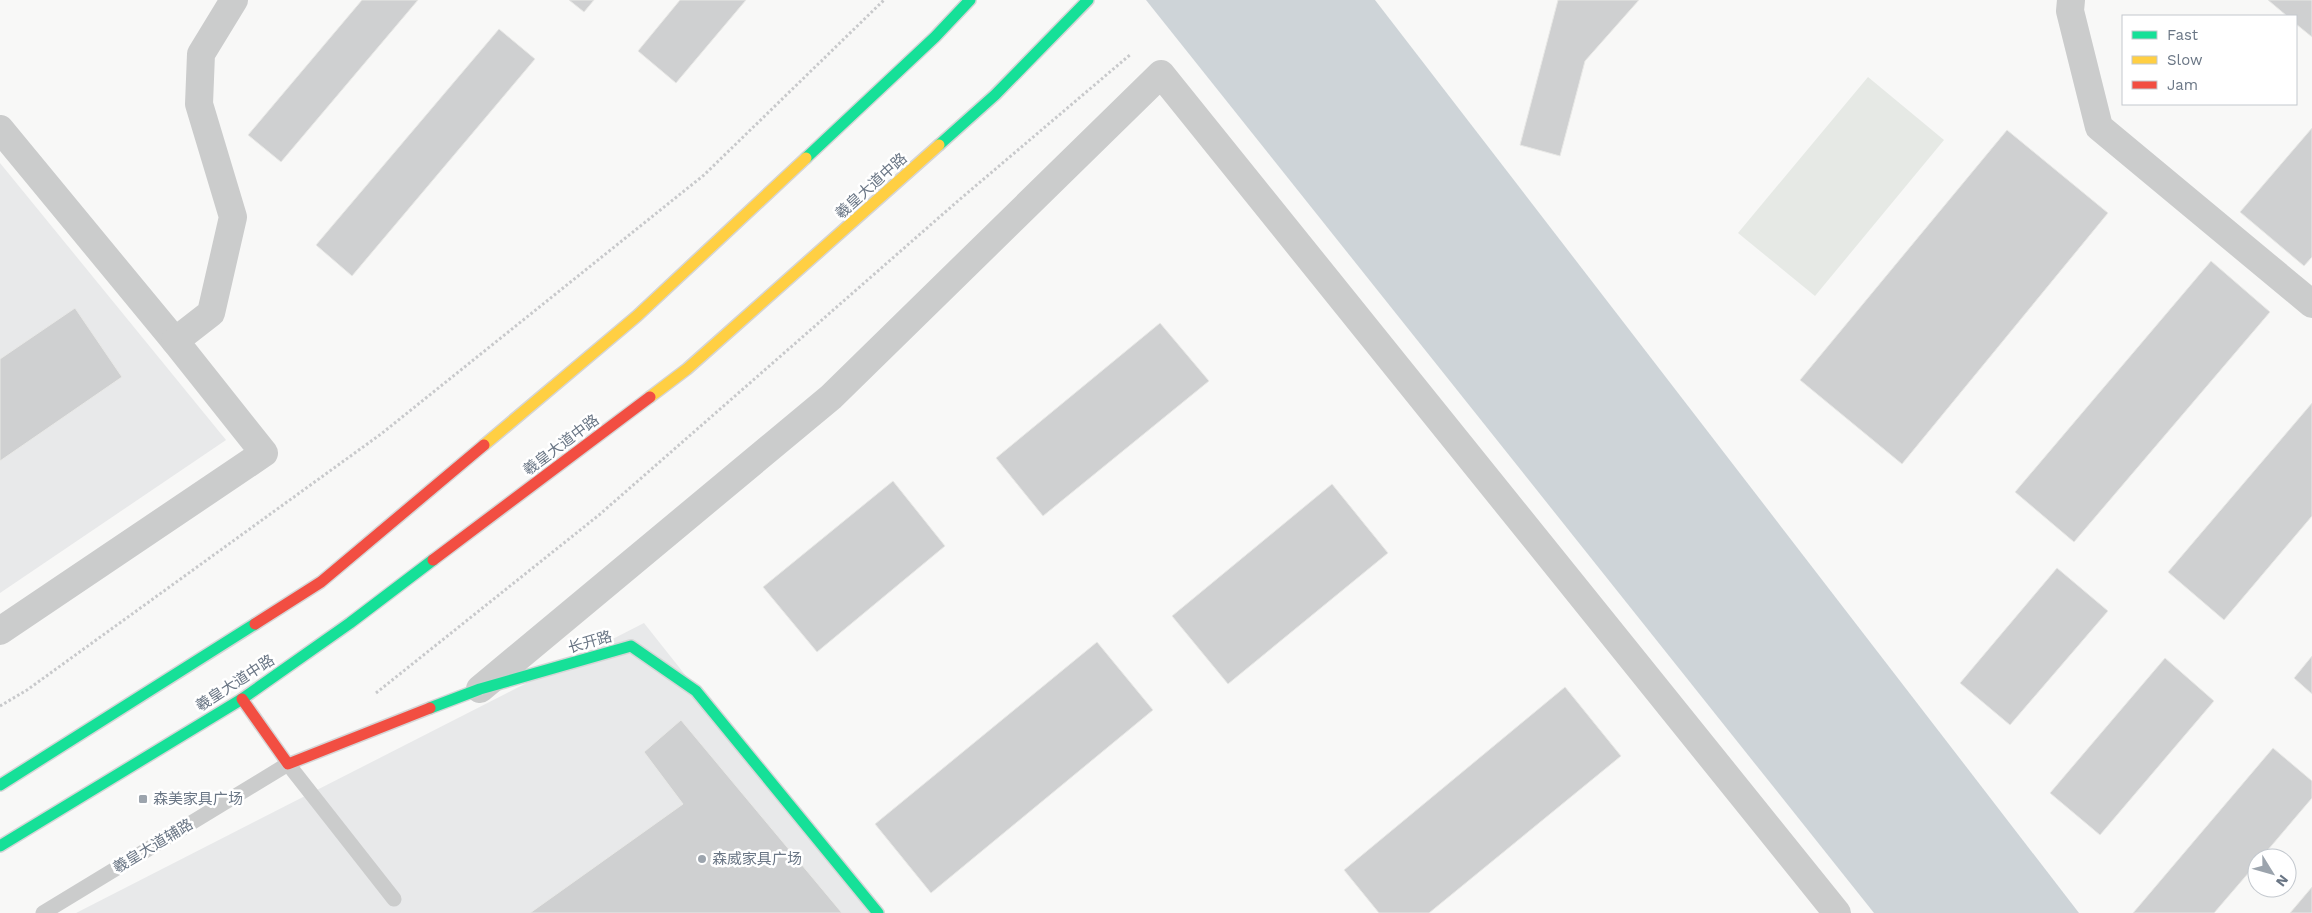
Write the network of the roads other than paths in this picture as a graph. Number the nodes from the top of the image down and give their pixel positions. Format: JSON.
{"nodes":[{"id":1,"x":234,"y":0,"type":"edge"},
{"id":2,"x":970,"y":0,"type":"edge"},
{"id":3,"x":1088,"y":0,"type":"edge"},
{"id":4,"x":2071,"y":0,"type":"edge"},
{"id":5,"x":0,"y":129,"type":"edge"},
{"id":6,"x":2312,"y":304,"type":"edge"},
{"id":7,"x":174,"y":341,"type":"junction"},
{"id":8,"x":0,"y":630,"type":"edge"},
{"id":9,"x":480,"y":689,"type":"junction"},
{"id":10,"x":242,"y":699,"type":"junction"},
{"id":11,"x":288,"y":764,"type":"junction"},
{"id":12,"x":0,"y":785,"type":"edge"},
{"id":13,"x":0,"y":846,"type":"edge"},
{"id":14,"x":394,"y":899,"type":"dead end"},
{"id":15,"x":43,"y":913,"type":"edge"},
{"id":16,"x":878,"y":913,"type":"edge"},
{"id":17,"x":1837,"y":913,"type":"edge"}],
"edges":[{"from":1,"to":7,"type":"street"},
{"from":2,"to":12,"type":"main road"},
{"from":3,"to":10,"type":"main road","name":"羲皇大道中路"},
{"from":4,"to":6,"type":"street"},
{"from":5,"to":7,"type":"street"},
{"from":7,"to":8,"type":"street"},
{"from":9,"to":11,"type":"main road","name":"长开路"},
{"from":9,"to":16,"type":"main road","name":"长开路"},
{"from":9,"to":17,"type":"street"},
{"from":10,"to":11,"type":"main road"},
{"from":10,"to":13,"type":"main road","name":"羲皇大道中路"},
{"from":11,"to":14,"type":"lane"},
{"from":11,"to":15,"type":"lane","name":"羲皇大道辅路"}]}
